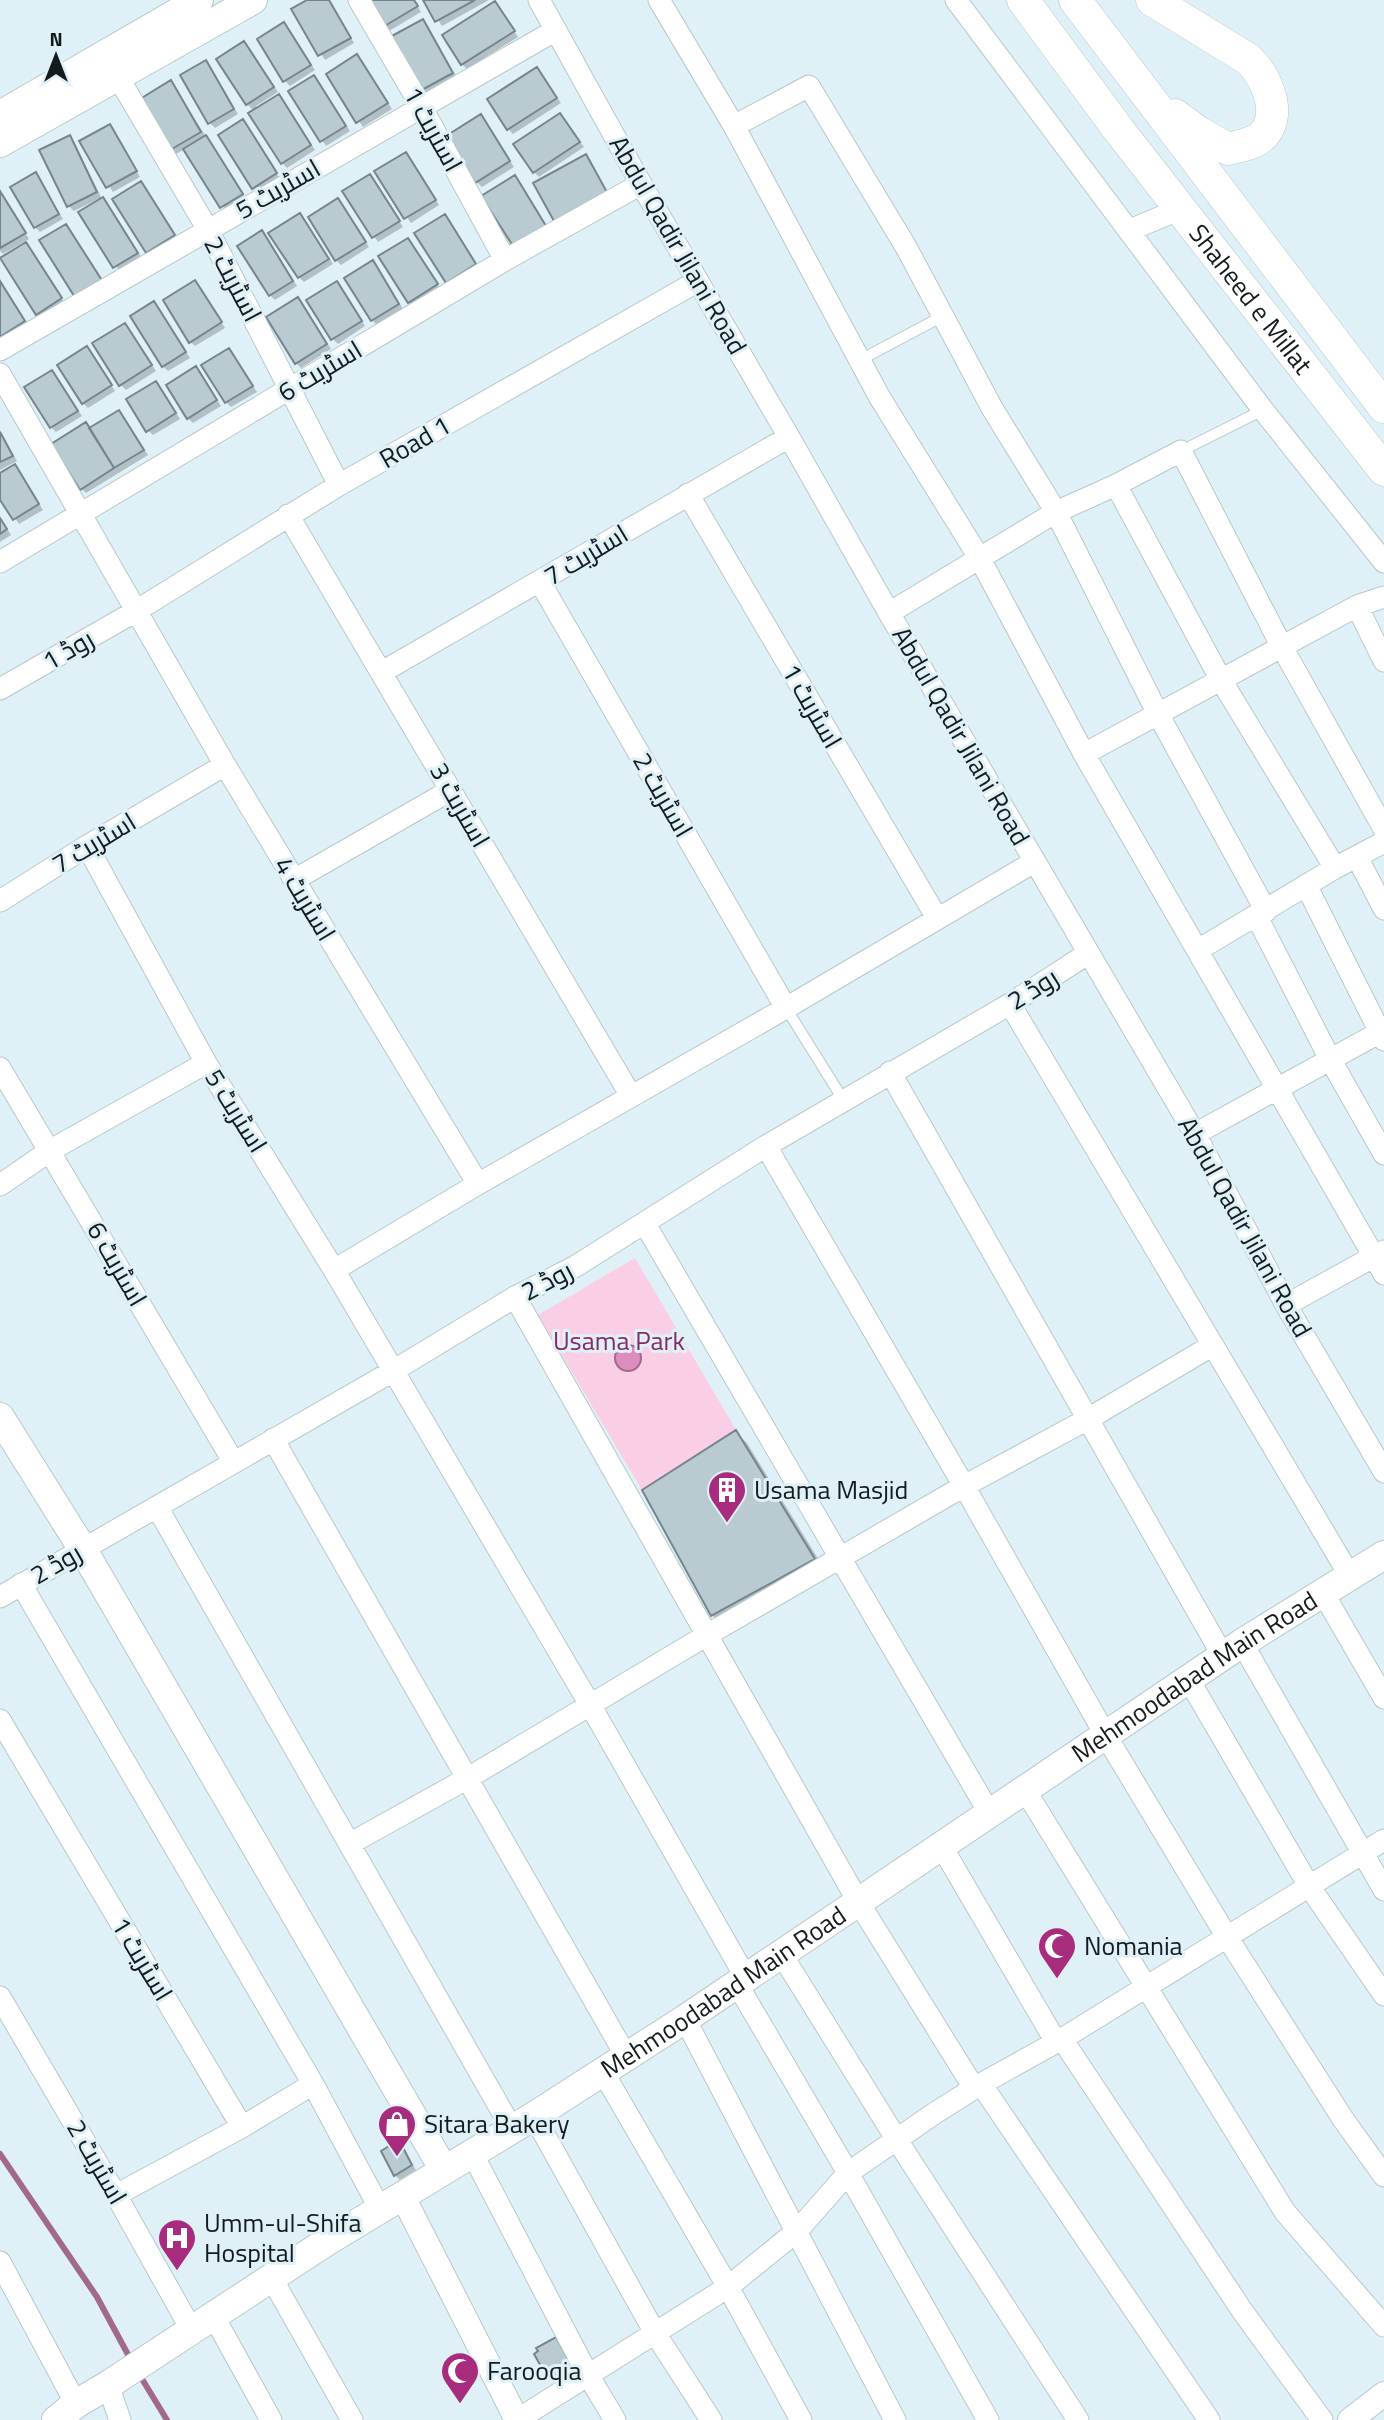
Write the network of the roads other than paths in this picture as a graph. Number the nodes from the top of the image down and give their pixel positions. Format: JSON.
{"nodes":[{"id":1,"x":253,"y":0,"type":"edge"},
{"id":2,"x":359,"y":0,"type":"edge"},
{"id":3,"x":539,"y":0,"type":"edge"},
{"id":4,"x":659,"y":0,"type":"edge"},
{"id":5,"x":956,"y":0,"type":"edge"},
{"id":6,"x":1023,"y":0,"type":"edge"},
{"id":7,"x":1075,"y":0,"type":"edge"},
{"id":8,"x":1152,"y":0,"type":"edge"},
{"id":9,"x":187,"y":4,"type":"edge"},
{"id":10,"x":556,"y":30,"type":"junction"},
{"id":11,"x":118,"y":77,"type":"junction"},
{"id":12,"x":1151,"y":98,"type":"junction"},
{"id":13,"x":421,"y":106,"type":"junction"},
{"id":14,"x":0,"y":115,"type":"edge"},
{"id":15,"x":734,"y":126,"type":"junction"},
{"id":16,"x":0,"y":143,"type":"edge"},
{"id":17,"x":641,"y":184,"type":"junction"},
{"id":18,"x":1180,"y":209,"type":"junction"},
{"id":19,"x":208,"y":230,"type":"junction"},
{"id":20,"x":1130,"y":230,"type":"junction"},
{"id":21,"x":505,"y":260,"type":"junction"},
{"id":22,"x":698,"y":281,"type":"junction"},
{"id":23,"x":943,"y":316,"type":"junction"},
{"id":24,"x":0,"y":349,"type":"edge"},
{"id":25,"x":860,"y":360,"type":"junction"},
{"id":26,"x":0,"y":374,"type":"edge"},
{"id":27,"x":291,"y":388,"type":"junction"},
{"id":28,"x":1384,"y":407,"type":"edge"},
{"id":29,"x":1263,"y":410,"type":"junction"},
{"id":30,"x":789,"y":437,"type":"junction"},
{"id":31,"x":1181,"y":451,"type":"junction"},
{"id":32,"x":1384,"y":470,"type":"edge"},
{"id":33,"x":339,"y":485,"type":"junction"},
{"id":34,"x":1116,"y":485,"type":"junction"},
{"id":35,"x":688,"y":494,"type":"junction"},
{"id":36,"x":1056,"y":512,"type":"junction"},
{"id":37,"x":80,"y":514,"type":"junction"},
{"id":38,"x":288,"y":515,"type":"junction"},
{"id":39,"x":980,"y":559,"type":"junction"},
{"id":40,"x":0,"y":562,"type":"edge"},
{"id":41,"x":1384,"y":562,"type":"edge"},
{"id":42,"x":540,"y":582,"type":"junction"},
{"id":43,"x":1384,"y":597,"type":"edge"},
{"id":44,"x":1357,"y":606,"type":"junction"},
{"id":45,"x":136,"y":611,"type":"junction"},
{"id":46,"x":889,"y":613,"type":"junction"},
{"id":47,"x":1282,"y":647,"type":"junction"},
{"id":48,"x":1384,"y":661,"type":"edge"},
{"id":49,"x":382,"y":672,"type":"junction"},
{"id":50,"x":1221,"y":680,"type":"junction"},
{"id":51,"x":0,"y":689,"type":"edge"},
{"id":52,"x":1158,"y":713,"type":"junction"},
{"id":53,"x":1084,"y":754,"type":"junction"},
{"id":54,"x":225,"y":765,"type":"junction"},
{"id":55,"x":451,"y":790,"type":"junction"},
{"id":56,"x":1384,"y":829,"type":"edge"},
{"id":57,"x":1384,"y":842,"type":"edge"},
{"id":58,"x":87,"y":846,"type":"junction"},
{"id":59,"x":1357,"y":857,"type":"junction"},
{"id":60,"x":1034,"y":862,"type":"junction"},
{"id":61,"x":1335,"y":868,"type":"junction"},
{"id":62,"x":294,"y":880,"type":"junction"},
{"id":63,"x":1306,"y":885,"type":"junction"},
{"id":64,"x":0,"y":901,"type":"edge"},
{"id":65,"x":1384,"y":909,"type":"edge"},
{"id":66,"x":1261,"y":914,"type":"junction"},
{"id":67,"x":937,"y":918,"type":"junction"},
{"id":68,"x":1198,"y":950,"type":"junction"},
{"id":69,"x":1087,"y":954,"type":"junction"},
{"id":70,"x":1010,"y":1004,"type":"junction"},
{"id":71,"x":786,"y":1008,"type":"junction"},
{"id":72,"x":1383,"y":1034,"type":"edge"},
{"id":73,"x":1330,"y":1059,"type":"junction"},
{"id":74,"x":206,"y":1063,"type":"junction"},
{"id":75,"x":0,"y":1068,"type":"edge"},
{"id":76,"x":890,"y":1072,"type":"junction"},
{"id":77,"x":1275,"y":1089,"type":"junction"},
{"id":78,"x":631,"y":1096,"type":"junction"},
{"id":79,"x":844,"y":1101,"type":"junction"},
{"id":80,"x":1195,"y":1134,"type":"junction"},
{"id":81,"x":766,"y":1146,"type":"junction"},
{"id":82,"x":51,"y":1150,"type":"junction"},
{"id":83,"x":1384,"y":1154,"type":"edge"},
{"id":84,"x":478,"y":1184,"type":"junction"},
{"id":85,"x":0,"y":1185,"type":"edge"},
{"id":86,"x":645,"y":1224,"type":"junction"},
{"id":87,"x":1381,"y":1261,"type":"edge"},
{"id":88,"x":334,"y":1270,"type":"junction"},
{"id":89,"x":516,"y":1297,"type":"junction"},
{"id":90,"x":1286,"y":1305,"type":"junction"},
{"id":91,"x":1213,"y":1345,"type":"junction"},
{"id":92,"x":393,"y":1371,"type":"junction"},
{"id":93,"x":0,"y":1417,"type":"edge"},
{"id":94,"x":1088,"y":1419,"type":"junction"},
{"id":95,"x":274,"y":1439,"type":"junction"},
{"id":96,"x":233,"y":1461,"type":"junction"},
{"id":97,"x":1384,"y":1472,"type":"edge"},
{"id":98,"x":964,"y":1486,"type":"junction"},
{"id":99,"x":157,"y":1507,"type":"junction"},
{"id":100,"x":82,"y":1548,"type":"junction"},
{"id":101,"x":1384,"y":1555,"type":"edge"},
{"id":102,"x":841,"y":1558,"type":"junction"},
{"id":103,"x":1350,"y":1576,"type":"junction"},
{"id":104,"x":20,"y":1584,"type":"junction"},
{"id":105,"x":1323,"y":1593,"type":"junction"},
{"id":106,"x":0,"y":1597,"type":"edge"},
{"id":107,"x":707,"y":1635,"type":"junction"},
{"id":108,"x":1233,"y":1650,"type":"junction"},
{"id":109,"x":1189,"y":1680,"type":"junction"},
{"id":110,"x":1384,"y":1698,"type":"edge"},
{"id":111,"x":589,"y":1703,"type":"junction"},
{"id":112,"x":0,"y":1720,"type":"edge"},
{"id":113,"x":1106,"y":1736,"type":"junction"},
{"id":114,"x":468,"y":1777,"type":"junction"},
{"id":115,"x":1025,"y":1790,"type":"junction"},
{"id":116,"x":990,"y":1814,"type":"junction"},
{"id":117,"x":1384,"y":1840,"type":"edge"},
{"id":118,"x":351,"y":1843,"type":"junction"},
{"id":119,"x":942,"y":1847,"type":"junction"},
{"id":120,"x":1363,"y":1853,"type":"junction"},
{"id":121,"x":1309,"y":1886,"type":"junction"},
{"id":122,"x":1384,"y":1890,"type":"edge"},
{"id":123,"x":859,"y":1903,"type":"junction"},
{"id":124,"x":1227,"y":1937,"type":"junction"},
{"id":125,"x":782,"y":1955,"type":"junction"},
{"id":126,"x":742,"y":1981,"type":"junction"},
{"id":127,"x":1145,"y":1987,"type":"junction"},
{"id":128,"x":1384,"y":1995,"type":"edge"},
{"id":129,"x":0,"y":1997,"type":"edge"},
{"id":130,"x":685,"y":2019,"type":"junction"},
{"id":131,"x":1059,"y":2040,"type":"junction"},
{"id":132,"x":626,"y":2056,"type":"junction"},
{"id":133,"x":603,"y":2071,"type":"junction"},
{"id":134,"x":313,"y":2084,"type":"junction"},
{"id":135,"x":977,"y":2086,"type":"junction"},
{"id":136,"x":523,"y":2122,"type":"junction"},
{"id":137,"x":242,"y":2127,"type":"junction"},
{"id":138,"x":897,"y":2140,"type":"junction"},
{"id":139,"x":472,"y":2153,"type":"junction"},
{"id":140,"x":444,"y":2170,"type":"junction"},
{"id":141,"x":848,"y":2173,"type":"junction"},
{"id":142,"x":1384,"y":2176,"type":"edge"},
{"id":143,"x":116,"y":2195,"type":"junction"},
{"id":144,"x":392,"y":2203,"type":"junction"},
{"id":145,"x":797,"y":2231,"type":"junction"},
{"id":146,"x":0,"y":2262,"type":"edge"},
{"id":147,"x":271,"y":2277,"type":"junction"},
{"id":148,"x":728,"y":2287,"type":"junction"},
{"id":149,"x":1384,"y":2326,"type":"edge"},
{"id":150,"x":193,"y":2328,"type":"junction"},
{"id":151,"x":655,"y":2333,"type":"junction"},
{"id":152,"x":588,"y":2375,"type":"junction"},
{"id":153,"x":112,"y":2382,"type":"junction"},
{"id":154,"x":1384,"y":2394,"type":"edge"},
{"id":155,"x":66,"y":2412,"type":"edge"},
{"id":156,"x":120,"y":2420,"type":"edge"},
{"id":157,"x":271,"y":2420,"type":"edge"},
{"id":158,"x":352,"y":2420,"type":"edge"},
{"id":159,"x":517,"y":2420,"type":"edge"},
{"id":160,"x":615,"y":2420,"type":"edge"},
{"id":161,"x":711,"y":2420,"type":"edge"},
{"id":162,"x":801,"y":2420,"type":"edge"},
{"id":163,"x":895,"y":2420,"type":"edge"},
{"id":164,"x":988,"y":2420,"type":"edge"},
{"id":165,"x":1078,"y":2420,"type":"edge"},
{"id":166,"x":1209,"y":2420,"type":"edge"},
{"id":167,"x":1322,"y":2420,"type":"edge"},
{"id":168,"x":1350,"y":2420,"type":"edge"}],
"edges":[{"from":1,"to":11,"type":"main road"},
{"from":2,"to":13,"type":"street","name":"اسٹریٹ 1"},
{"from":3,"to":10,"type":"street","name":"Abdul Qadir Jilani Road"},
{"from":4,"to":15,"type":"street"},
{"from":5,"to":20,"type":"street"},
{"from":6,"to":18,"type":"main road","name":"Shaheed e Millat"},
{"from":7,"to":12,"type":"main road","name":"Shaheed e Millat"},
{"from":8,"to":12,"type":"main road"},
{"from":9,"to":14,"type":"main road"},
{"from":10,"to":13,"type":"street","name":"اسٹریٹ 5"},
{"from":10,"to":17,"type":"street","name":"Abdul Qadir Jilani Road"},
{"from":11,"to":16,"type":"main road"},
{"from":11,"to":19,"type":"street","name":"اسٹریٹ 2"},
{"from":12,"to":28,"type":"main road","name":"Shaheed e Millat"},
{"from":13,"to":19,"type":"street","name":"اسٹریٹ 5"},
{"from":13,"to":21,"type":"street","name":"اسٹریٹ 1"},
{"from":15,"to":23,"type":"street"},
{"from":15,"to":25,"type":"street"},
{"from":17,"to":21,"type":"street","name":"اسٹریٹ 6"},
{"from":17,"to":22,"type":"street","name":"Abdul Qadir Jilani Road"},
{"from":18,"to":20,"type":"street"},
{"from":18,"to":32,"type":"main road","name":"Shaheed e Millat"},
{"from":19,"to":24,"type":"street","name":"اسٹریٹ 5"},
{"from":19,"to":27,"type":"street","name":"اسٹریٹ 2"},
{"from":20,"to":29,"type":"street"},
{"from":21,"to":27,"type":"street","name":"اسٹریٹ 6"},
{"from":22,"to":30,"type":"street","name":"Abdul Qadir Jilani Road"},
{"from":22,"to":33,"type":"street","name":"Road 1"},
{"from":23,"to":25,"type":"lane"},
{"from":23,"to":36,"type":"street"},
{"from":25,"to":39,"type":"street"},
{"from":26,"to":37,"type":"street"},
{"from":27,"to":33,"type":"street","name":"اسٹریٹ 2"},
{"from":27,"to":37,"type":"street","name":"اسٹریٹ 6"},
{"from":29,"to":31,"type":"lane"},
{"from":29,"to":41,"type":"street"},
{"from":30,"to":35,"type":"street","name":"اسٹریٹ 7"},
{"from":30,"to":46,"type":"street","name":"Abdul Qadir Jilani Road"},
{"from":31,"to":34,"type":"street"},
{"from":31,"to":47,"type":"street"},
{"from":33,"to":38,"type":"street","name":"Road 1"},
{"from":34,"to":36,"type":"street"},
{"from":34,"to":50,"type":"street"},
{"from":35,"to":42,"type":"street","name":"اسٹریٹ 7"},
{"from":35,"to":67,"type":"street","name":"اسٹریٹ 1"},
{"from":36,"to":39,"type":"street"},
{"from":36,"to":52,"type":"street"},
{"from":37,"to":40,"type":"street","name":"اسٹریٹ 6"},
{"from":37,"to":45,"type":"street"},
{"from":38,"to":45,"type":"street","name":"Road 1"},
{"from":38,"to":49,"type":"street","name":"اسٹریٹ 3"},
{"from":39,"to":46,"type":"street"},
{"from":39,"to":53,"type":"street"},
{"from":42,"to":49,"type":"street","name":"اسٹریٹ 7"},
{"from":42,"to":71,"type":"street","name":"اسٹریٹ 2"},
{"from":43,"to":44,"type":"street"},
{"from":44,"to":47,"type":"street"},
{"from":44,"to":48,"type":"street"},
{"from":45,"to":51,"type":"street","name":"روڈ 1"},
{"from":45,"to":54,"type":"street","name":"اسٹریٹ 4"},
{"from":46,"to":60,"type":"street","name":"Abdul Qadir Jilani Road"},
{"from":47,"to":50,"type":"street"},
{"from":47,"to":56,"type":"street"},
{"from":49,"to":55,"type":"street","name":"اسٹریٹ 3"},
{"from":50,"to":52,"type":"street"},
{"from":50,"to":61,"type":"street"},
{"from":52,"to":53,"type":"street"},
{"from":52,"to":66,"type":"street"},
{"from":53,"to":68,"type":"street"},
{"from":54,"to":58,"type":"street","name":"اسٹریٹ 7"},
{"from":54,"to":62,"type":"street","name":"اسٹریٹ 4"},
{"from":55,"to":62,"type":"street"},
{"from":55,"to":78,"type":"street","name":"اسٹریٹ 3"},
{"from":57,"to":59,"type":"street"},
{"from":58,"to":64,"type":"street","name":"اسٹریٹ 7"},
{"from":58,"to":74,"type":"street","name":"اسٹریٹ 5"},
{"from":59,"to":61,"type":"street"},
{"from":59,"to":65,"type":"street"},
{"from":60,"to":67,"type":"street"},
{"from":60,"to":69,"type":"street","name":"Abdul Qadir Jilani Road"},
{"from":61,"to":63,"type":"street"},
{"from":62,"to":84,"type":"street","name":"اسٹریٹ 4"},
{"from":63,"to":66,"type":"street"},
{"from":63,"to":72,"type":"street"},
{"from":66,"to":68,"type":"street"},
{"from":66,"to":73,"type":"street"},
{"from":67,"to":71,"type":"street"},
{"from":68,"to":77,"type":"street"},
{"from":69,"to":70,"type":"street","name":"روڈ 2"},
{"from":69,"to":80,"type":"street","name":"Abdul Qadir Jilani Road"},
{"from":70,"to":76,"type":"street","name":"روڈ 2"},
{"from":70,"to":91,"type":"street"},
{"from":71,"to":78,"type":"street"},
{"from":71,"to":79,"type":"lane"},
{"from":72,"to":73,"type":"street"},
{"from":73,"to":77,"type":"street"},
{"from":73,"to":83,"type":"street"},
{"from":74,"to":82,"type":"street"},
{"from":74,"to":88,"type":"street","name":"اسٹریٹ 5"},
{"from":75,"to":82,"type":"street","name":"اسٹریٹ 6"},
{"from":76,"to":79,"type":"street","name":"روڈ 2"},
{"from":76,"to":94,"type":"street"},
{"from":77,"to":80,"type":"street"},
{"from":77,"to":87,"type":"street"},
{"from":78,"to":84,"type":"street"},
{"from":79,"to":81,"type":"street","name":"روڈ 2"},
{"from":80,"to":90,"type":"street","name":"Abdul Qadir Jilani Road"},
{"from":81,"to":86,"type":"street","name":"روڈ 2"},
{"from":81,"to":98,"type":"street"},
{"from":82,"to":85,"type":"street"},
{"from":82,"to":96,"type":"street","name":"اسٹریٹ 6"},
{"from":84,"to":88,"type":"street"},
{"from":86,"to":89,"type":"street","name":"روڈ 2"},
{"from":86,"to":102,"type":"street"},
{"from":87,"to":90,"type":"street"},
{"from":88,"to":92,"type":"street","name":"اسٹریٹ 5"},
{"from":89,"to":92,"type":"street","name":"روڈ 2"},
{"from":89,"to":107,"type":"street"},
{"from":90,"to":97,"type":"street","name":"Abdul Qadir Jilani Road"},
{"from":91,"to":94,"type":"street"},
{"from":91,"to":103,"type":"street"},
{"from":92,"to":95,"type":"street","name":"روڈ 2"},
{"from":92,"to":111,"type":"street","name":"اسٹریٹ 5"},
{"from":93,"to":100,"type":"main road"},
{"from":94,"to":98,"type":"street"},
{"from":94,"to":108,"type":"street"},
{"from":95,"to":96,"type":"street","name":"روڈ 2"},
{"from":95,"to":114,"type":"street"},
{"from":96,"to":99,"type":"street","name":"روڈ 2"},
{"from":98,"to":102,"type":"street"},
{"from":98,"to":113,"type":"street"},
{"from":99,"to":100,"type":"street","name":"روڈ 2"},
{"from":99,"to":118,"type":"street"},
{"from":100,"to":104,"type":"street","name":"روڈ 2"},
{"from":100,"to":140,"type":"main road"},
{"from":101,"to":103,"type":"main road","name":"Mehmoodabad Main Road"},
{"from":102,"to":107,"type":"street"},
{"from":102,"to":116,"type":"street"},
{"from":103,"to":105,"type":"main road","name":"Mehmoodabad Main Road"},
{"from":104,"to":106,"type":"street","name":"روڈ 2"},
{"from":104,"to":134,"type":"street"},
{"from":105,"to":108,"type":"main road","name":"Mehmoodabad Main Road"},
{"from":105,"to":110,"type":"street"},
{"from":107,"to":111,"type":"street"},
{"from":107,"to":123,"type":"street"},
{"from":108,"to":109,"type":"main road","name":"Mehmoodabad Main Road"},
{"from":108,"to":120,"type":"street"},
{"from":109,"to":113,"type":"main road","name":"Mehmoodabad Main Road"},
{"from":109,"to":121,"type":"street"},
{"from":111,"to":114,"type":"street"},
{"from":111,"to":126,"type":"street","name":"اسٹریٹ 5"},
{"from":112,"to":137,"type":"street","name":"اسٹریٹ 1"},
{"from":113,"to":115,"type":"main road","name":"Mehmoodabad Main Road"},
{"from":113,"to":124,"type":"street"},
{"from":114,"to":118,"type":"street"},
{"from":114,"to":132,"type":"street"},
{"from":115,"to":116,"type":"main road","name":"Mehmoodabad Main Road"},
{"from":115,"to":127,"type":"street"},
{"from":116,"to":119,"type":"main road","name":"Mehmoodabad Main Road"},
{"from":117,"to":120,"type":"street"},
{"from":118,"to":136,"type":"street"},
{"from":119,"to":123,"type":"main road","name":"Mehmoodabad Main Road"},
{"from":119,"to":131,"type":"street"},
{"from":120,"to":121,"type":"street"},
{"from":120,"to":122,"type":"street"},
{"from":121,"to":124,"type":"street"},
{"from":121,"to":128,"type":"street"},
{"from":123,"to":125,"type":"main road","name":"Mehmoodabad Main Road"},
{"from":123,"to":135,"type":"street"},
{"from":124,"to":127,"type":"street"},
{"from":124,"to":142,"type":"street"},
{"from":125,"to":126,"type":"main road","name":"Mehmoodabad Main Road"},
{"from":125,"to":138,"type":"street"},
{"from":126,"to":130,"type":"main road","name":"Mehmoodabad Main Road"},
{"from":126,"to":141,"type":"street","name":"اسٹریٹ 5"},
{"from":127,"to":131,"type":"street"},
{"from":127,"to":149,"type":"street"},
{"from":129,"to":143,"type":"street","name":"اسٹریٹ 2"},
{"from":130,"to":132,"type":"main road","name":"Mehmoodabad Main Road"},
{"from":130,"to":145,"type":"street"},
{"from":131,"to":135,"type":"street"},
{"from":131,"to":167,"type":"street"},
{"from":132,"to":133,"type":"main road","name":"Mehmoodabad Main Road"},
{"from":133,"to":136,"type":"main road","name":"Mehmoodabad Main Road"},
{"from":133,"to":148,"type":"street"},
{"from":134,"to":137,"type":"street"},
{"from":134,"to":144,"type":"street"},
{"from":135,"to":138,"type":"street"},
{"from":135,"to":166,"type":"street"},
{"from":136,"to":139,"type":"main road","name":"Mehmoodabad Main Road"},
{"from":136,"to":151,"type":"street"},
{"from":137,"to":143,"type":"street"},
{"from":138,"to":141,"type":"street"},
{"from":138,"to":165,"type":"street"},
{"from":139,"to":140,"type":"main road","name":"Mehmoodabad Main Road"},
{"from":139,"to":152,"type":"street"},
{"from":140,"to":144,"type":"main road","name":"Mehmoodabad Main Road"},
{"from":141,"to":145,"type":"street"},
{"from":141,"to":164,"type":"street","name":"اسٹریٹ 5"},
{"from":143,"to":150,"type":"street","name":"اسٹریٹ 2"},
{"from":144,"to":147,"type":"main road","name":"Mehmoodabad Main Road"},
{"from":144,"to":159,"type":"street"},
{"from":145,"to":148,"type":"street"},
{"from":145,"to":163,"type":"street"},
{"from":146,"to":155,"type":"street"},
{"from":147,"to":150,"type":"main road","name":"Mehmoodabad Main Road"},
{"from":147,"to":158,"type":"street"},
{"from":148,"to":151,"type":"street"},
{"from":148,"to":162,"type":"street"},
{"from":150,"to":153,"type":"main road","name":"Mehmoodabad Main Road"},
{"from":150,"to":157,"type":"street","name":"اسٹریٹ 2"},
{"from":151,"to":152,"type":"street"},
{"from":151,"to":161,"type":"street"},
{"from":152,"to":159,"type":"street"},
{"from":152,"to":160,"type":"street"},
{"from":153,"to":155,"type":"main road","name":"Mehmoodabad Main Road"},
{"from":153,"to":156,"type":"street"},
{"from":154,"to":168,"type":"street"}]}
